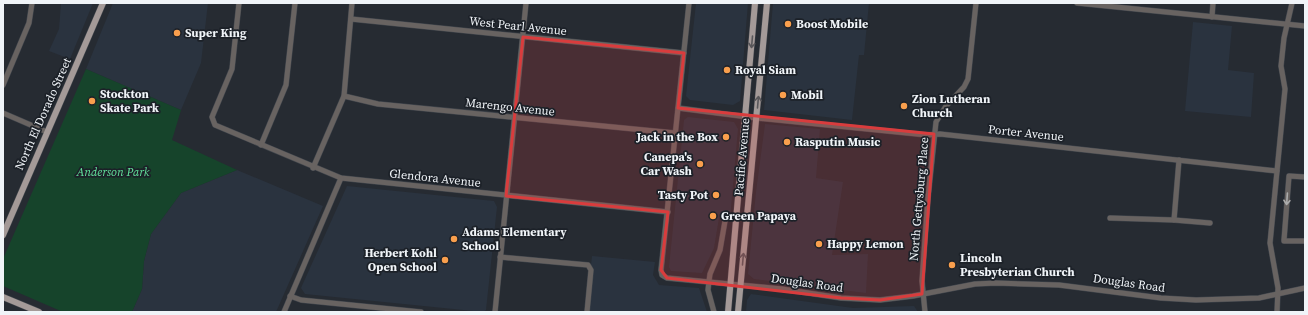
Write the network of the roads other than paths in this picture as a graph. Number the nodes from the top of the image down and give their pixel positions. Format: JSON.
{"nodes":[{"id":1,"x":32,"y":3,"type":"edge"},
{"id":2,"x":104,"y":3,"type":"edge"},
{"id":3,"x":239,"y":3,"type":"edge"},
{"id":4,"x":295,"y":3,"type":"edge"},
{"id":5,"x":352,"y":3,"type":"edge"},
{"id":6,"x":526,"y":3,"type":"edge"},
{"id":7,"x":689,"y":3,"type":"edge"},
{"id":8,"x":755,"y":3,"type":"edge"},
{"id":9,"x":766,"y":3,"type":"edge"},
{"id":10,"x":976,"y":3,"type":"edge"},
{"id":11,"x":1077,"y":3,"type":"edge"},
{"id":12,"x":1213,"y":3,"type":"edge"},
{"id":13,"x":1292,"y":3,"type":"edge"},
{"id":14,"x":1134,"y":6,"type":"edge"},
{"id":15,"x":1212,"y":16,"type":"junction"},
{"id":16,"x":351,"y":19,"type":"junction"},
{"id":17,"x":1287,"y":24,"type":"junction"},
{"id":18,"x":1305,"y":26,"type":"edge"},
{"id":19,"x":523,"y":37,"type":"junction"},
{"id":20,"x":684,"y":53,"type":"junction"},
{"id":21,"x":3,"y":85,"type":"edge"},
{"id":22,"x":344,"y":96,"type":"junction"},
{"id":23,"x":678,"y":108,"type":"junction"},
{"id":24,"x":3,"y":113,"type":"edge"},
{"id":25,"x":746,"y":116,"type":"junction"},
{"id":26,"x":515,"y":117,"type":"junction"},
{"id":27,"x":756,"y":118,"type":"junction"},
{"id":28,"x":47,"y":132,"type":"junction"},
{"id":29,"x":676,"y":133,"type":"junction"},
{"id":30,"x":934,"y":134,"type":"junction"},
{"id":31,"x":261,"y":145,"type":"junction"},
{"id":32,"x":1179,"y":160,"type":"junction"},
{"id":33,"x":314,"y":168,"type":"junction"},
{"id":34,"x":1277,"y":171,"type":"junction"},
{"id":35,"x":1305,"y":177,"type":"edge"},
{"id":36,"x":340,"y":178,"type":"junction"},
{"id":37,"x":506,"y":196,"type":"junction"},
{"id":38,"x":668,"y":212,"type":"junction"},
{"id":39,"x":1110,"y":218,"type":"dead end"},
{"id":40,"x":1174,"y":220,"type":"junction"},
{"id":41,"x":725,"y":221,"type":"dead end"},
{"id":42,"x":1210,"y":223,"type":"dead end"},
{"id":43,"x":3,"y":235,"type":"edge"},
{"id":44,"x":1305,"y":242,"type":"edge"},
{"id":45,"x":500,"y":257,"type":"junction"},
{"id":46,"x":709,"y":281,"type":"junction"},
{"id":47,"x":731,"y":284,"type":"junction"},
{"id":48,"x":741,"y":285,"type":"junction"},
{"id":49,"x":1305,"y":288,"type":"edge"},
{"id":50,"x":922,"y":294,"type":"junction"},
{"id":51,"x":1278,"y":294,"type":"junction"},
{"id":52,"x":290,"y":296,"type":"junction"},
{"id":53,"x":3,"y":297,"type":"edge"},
{"id":54,"x":39,"y":312,"type":"edge"},
{"id":55,"x":284,"y":312,"type":"edge"},
{"id":56,"x":421,"y":312,"type":"edge"},
{"id":57,"x":495,"y":312,"type":"edge"},
{"id":58,"x":587,"y":312,"type":"edge"},
{"id":59,"x":714,"y":312,"type":"edge"},
{"id":60,"x":728,"y":312,"type":"edge"},
{"id":61,"x":738,"y":312,"type":"edge"},
{"id":62,"x":926,"y":312,"type":"edge"},
{"id":63,"x":1277,"y":312,"type":"edge"}],
"edges":[{"from":1,"to":21,"type":"street"},
{"from":2,"to":28,"type":"main road","name":"North El Dorado Street"},
{"from":3,"to":31,"type":"street","name":"Glendora Avenue"},
{"from":4,"to":31,"type":"street"},
{"from":5,"to":16,"type":"street"},
{"from":6,"to":19,"type":"street"},
{"from":7,"to":20,"type":"street"},
{"from":8,"to":25,"type":"main road","one_way":true},
{"from":27,"to":9,"type":"main road","name":"Pacific Avenue","one_way":true},
{"from":10,"to":30,"type":"street","name":"North Gettysburg Place"},
{"from":11,"to":14,"type":"street"},
{"from":12,"to":15,"type":"street"},
{"from":13,"to":17,"type":"street"},
{"from":14,"to":15,"type":"street"},
{"from":15,"to":17,"type":"street"},
{"from":16,"to":19,"type":"street","name":"West Pearl Avenue"},
{"from":16,"to":22,"type":"street"},
{"from":17,"to":18,"type":"street"},
{"from":17,"to":34,"type":"street"},
{"from":19,"to":20,"type":"street","name":"West Pearl Avenue"},
{"from":19,"to":26,"type":"street"},
{"from":20,"to":23,"type":"street"},
{"from":22,"to":26,"type":"street","name":"Marengo Avenue"},
{"from":22,"to":33,"type":"street"},
{"from":23,"to":25,"type":"street","name":"Porter Avenue"},
{"from":23,"to":29,"type":"street"},
{"from":24,"to":28,"type":"street"},
{"from":25,"to":27,"type":"street","name":"Porter Avenue"},
{"from":25,"to":47,"type":"main road"},
{"from":26,"to":29,"type":"street","name":"Marengo Avenue"},
{"from":26,"to":37,"type":"street"},
{"from":27,"to":30,"type":"street","name":"Porter Avenue"},
{"from":48,"to":27,"type":"main road","name":"Pacific Avenue","one_way":true},
{"from":28,"to":43,"type":"main road","name":"North El Dorado Street"},
{"from":29,"to":38,"type":"street"},
{"from":30,"to":32,"type":"street","name":"Porter Avenue"},
{"from":30,"to":50,"type":"street","name":"North Gettysburg Place"},
{"from":31,"to":33,"type":"street","name":"Glendora Avenue"},
{"from":32,"to":34,"type":"street","name":"Porter Avenue"},
{"from":32,"to":40,"type":"street"},
{"from":33,"to":36,"type":"street","name":"Glendora Avenue"},
{"from":34,"to":51,"type":"street"},
{"from":35,"to":44,"type":"street","one_way":true},
{"from":36,"to":37,"type":"street","name":"Glendora Avenue"},
{"from":36,"to":52,"type":"street"},
{"from":37,"to":38,"type":"street","name":"Glendora Avenue"},
{"from":37,"to":45,"type":"street"},
{"from":38,"to":46,"type":"street","name":"Douglas Road"},
{"from":39,"to":40,"type":"street"},
{"from":40,"to":42,"type":"street"},
{"from":41,"to":46,"type":"street"},
{"from":45,"to":57,"type":"street"},
{"from":45,"to":58,"type":"street"},
{"from":46,"to":47,"type":"street","name":"Douglas Road"},
{"from":46,"to":59,"type":"street"},
{"from":47,"to":48,"type":"street","name":"Douglas Road"},
{"from":47,"to":60,"type":"main road"},
{"from":48,"to":50,"type":"street","name":"Douglas Road"},
{"from":48,"to":61,"type":"main road","name":"Pacific Avenue"},
{"from":49,"to":51,"type":"street","name":"Douglas Road"},
{"from":50,"to":51,"type":"street","name":"Douglas Road"},
{"from":50,"to":62,"type":"street","name":"North Gettysburg Place"},
{"from":51,"to":63,"type":"street"},
{"from":52,"to":55,"type":"street"},
{"from":52,"to":56,"type":"street"},
{"from":53,"to":54,"type":"main road"}]}
